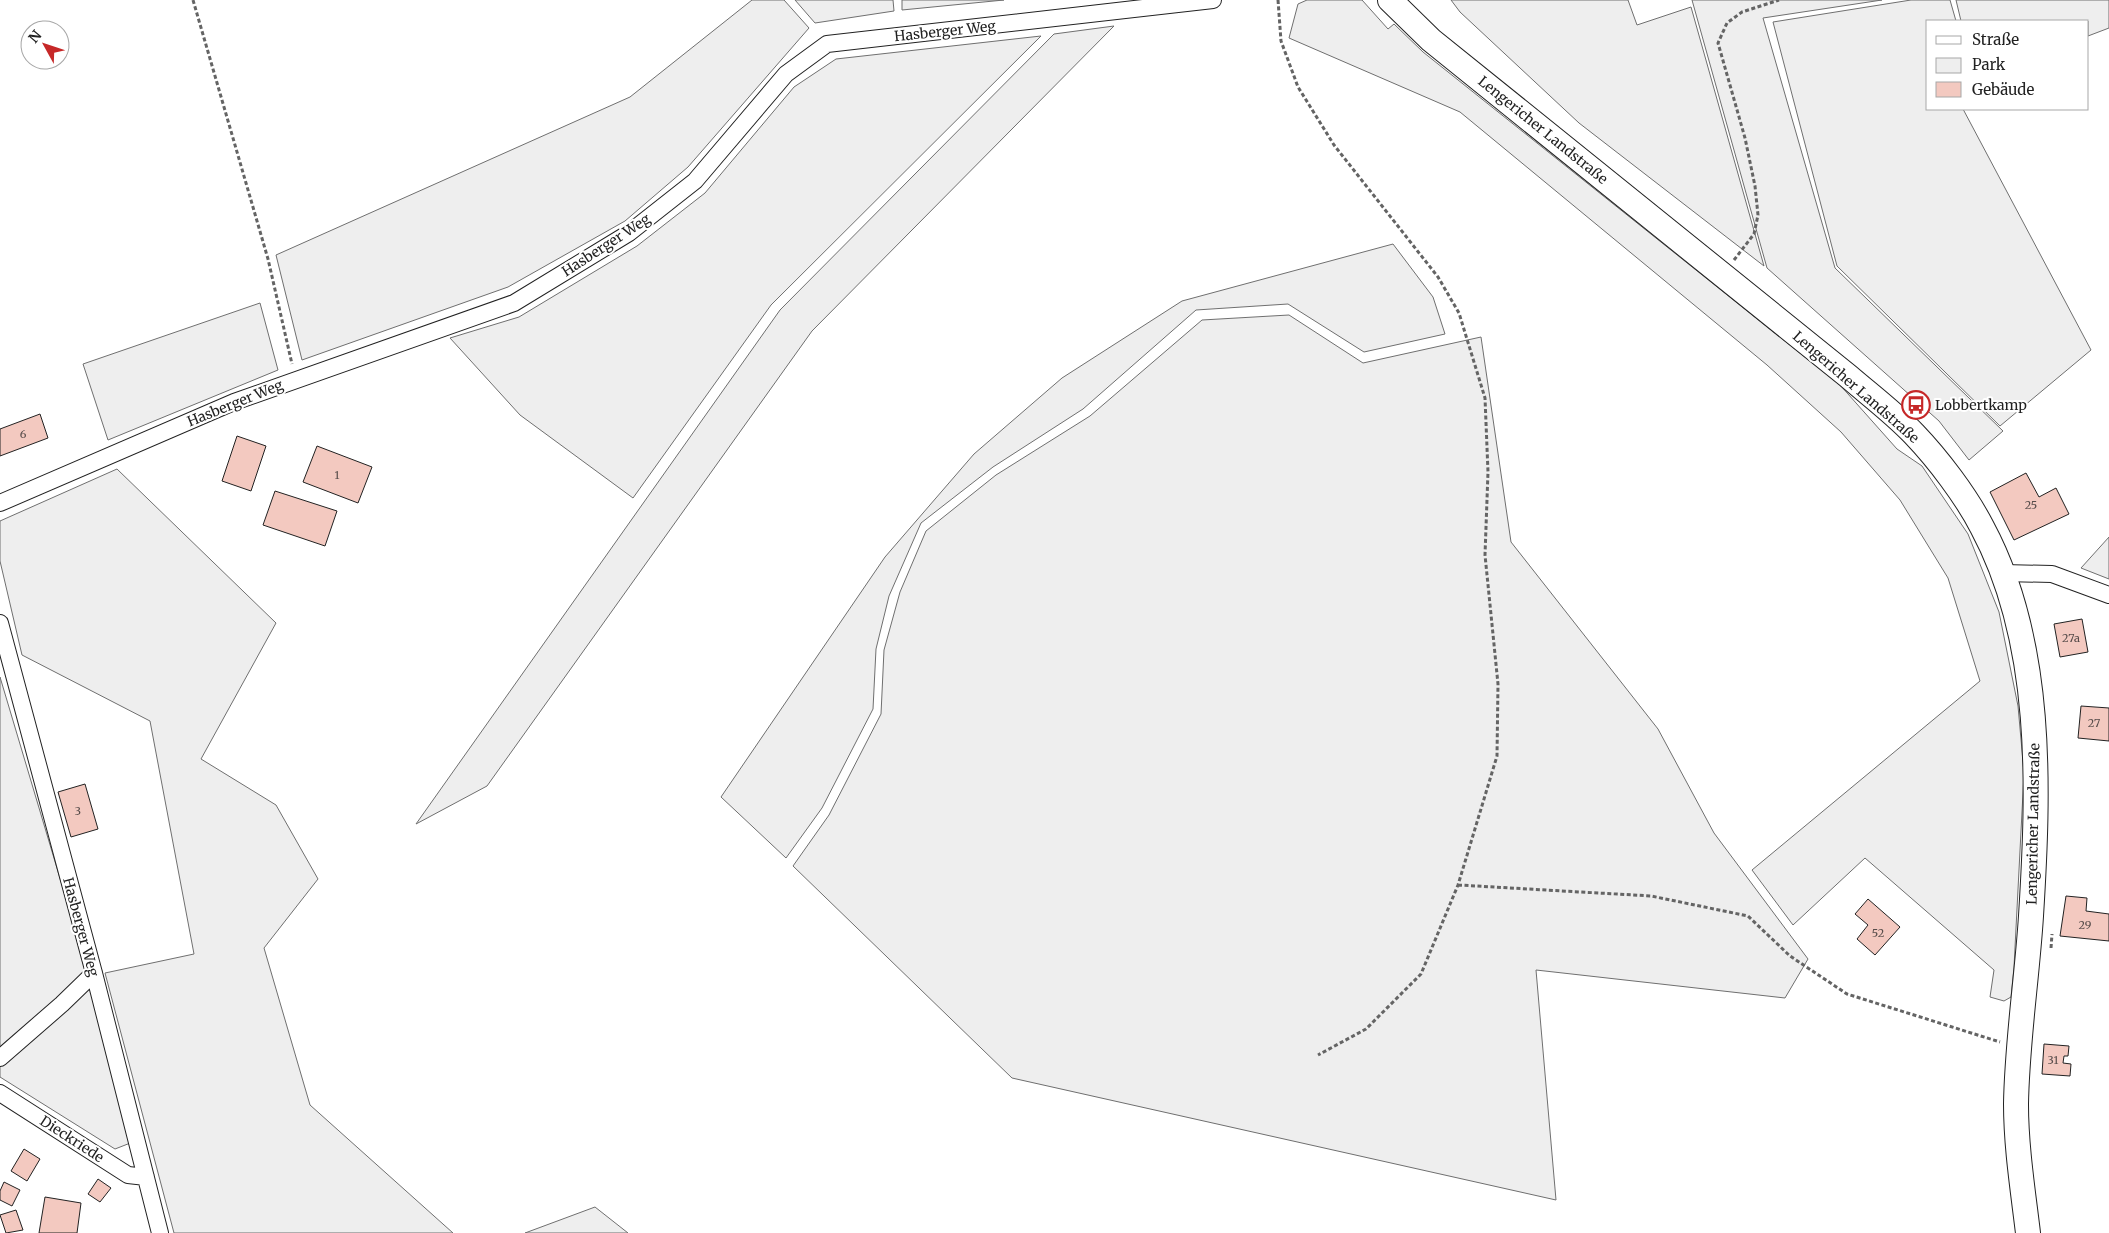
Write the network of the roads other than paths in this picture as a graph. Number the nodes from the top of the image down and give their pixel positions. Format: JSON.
{"nodes":[{"id":1,"x":1214,"y":0,"type":"edge"},
{"id":2,"x":1390,"y":0,"type":"edge"},
{"id":3,"x":0,"y":503,"type":"edge"},
{"id":4,"x":2003,"y":573,"type":"junction"},
{"id":5,"x":2109,"y":596,"type":"edge"},
{"id":6,"x":0,"y":623,"type":"edge"},
{"id":7,"x":94,"y":973,"type":"junction"},
{"id":8,"x":0,"y":1058,"type":"edge"},
{"id":9,"x":0,"y":1093,"type":"edge"},
{"id":10,"x":146,"y":1177,"type":"junction"},
{"id":11,"x":160,"y":1233,"type":"edge"},
{"id":12,"x":2028,"y":1233,"type":"edge"}],
"edges":[{"from":1,"to":3,"type":"street","name":"Hasberger Weg"},
{"from":2,"to":4,"type":"main road","name":"Lengericher Landstraße"},
{"from":4,"to":5,"type":"street"},
{"from":4,"to":12,"type":"main road","name":"Lengericher Landstraße"},
{"from":6,"to":7,"type":"street","name":"Hasberger Weg"},
{"from":7,"to":8,"type":"street"},
{"from":7,"to":10,"type":"street","name":"Hasberger Weg"},
{"from":9,"to":10,"type":"street","name":"Dieckriede"},
{"from":10,"to":11,"type":"street","name":"Hasberger Weg"}]}
